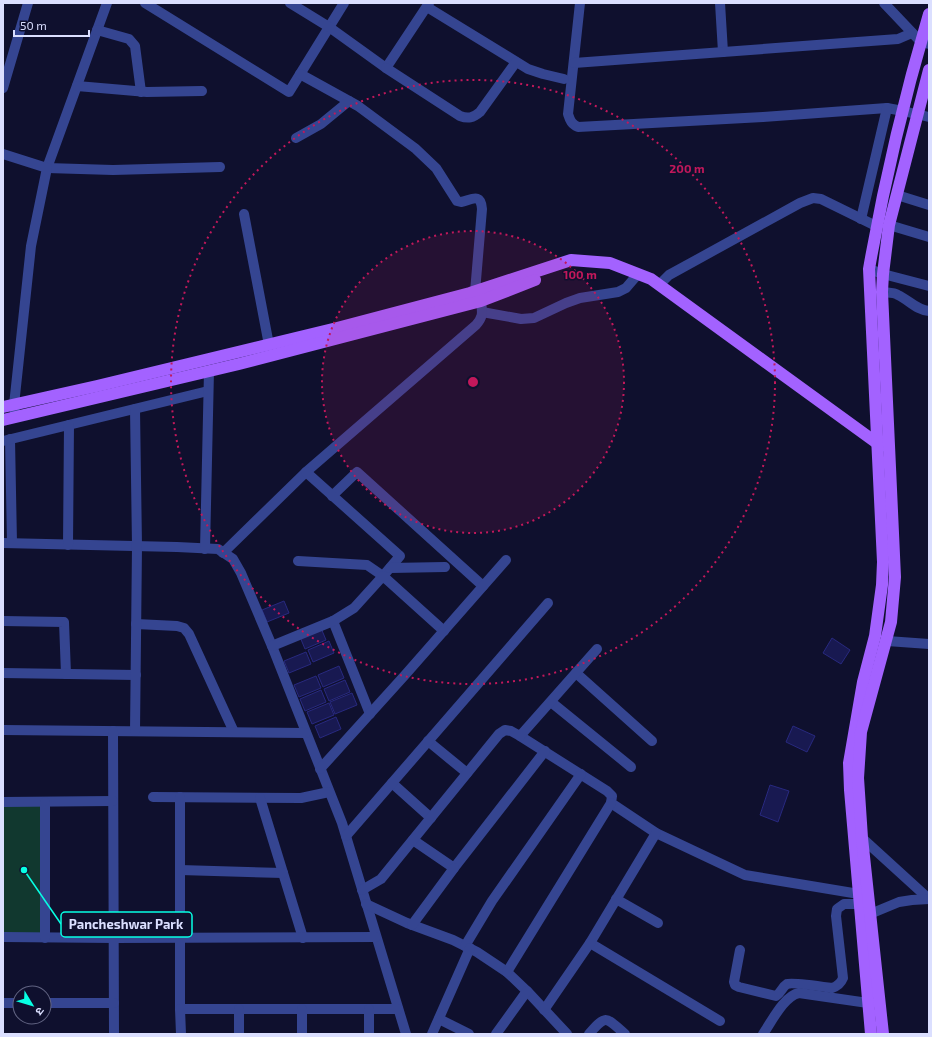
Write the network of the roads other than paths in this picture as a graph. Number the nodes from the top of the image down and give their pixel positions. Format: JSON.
{"nodes":[{"id":1,"x":28,"y":3,"type":"edge"},
{"id":2,"x":107,"y":3,"type":"edge"},
{"id":3,"x":145,"y":3,"type":"edge"},
{"id":4,"x":290,"y":3,"type":"edge"},
{"id":5,"x":344,"y":3,"type":"edge"},
{"id":6,"x":580,"y":3,"type":"edge"},
{"id":7,"x":720,"y":3,"type":"edge"},
{"id":8,"x":884,"y":3,"type":"edge"},
{"id":9,"x":428,"y":5,"type":"edge"},
{"id":10,"x":929,"y":14,"type":"edge"},
{"id":11,"x":329,"y":27,"type":"junction"},
{"id":12,"x":97,"y":30,"type":"junction"},
{"id":13,"x":912,"y":33,"type":"junction"},
{"id":14,"x":925,"y":43,"type":"edge"},
{"id":15,"x":723,"y":52,"type":"junction"},
{"id":16,"x":516,"y":62,"type":"junction"},
{"id":17,"x":574,"y":63,"type":"junction"},
{"id":18,"x":386,"y":68,"type":"junction"},
{"id":19,"x":929,"y":70,"type":"edge"},
{"id":20,"x":6,"y":71,"type":"edge"},
{"id":21,"x":300,"y":74,"type":"junction"},
{"id":22,"x":564,"y":79,"type":"dead end"},
{"id":23,"x":77,"y":86,"type":"junction"},
{"id":24,"x":3,"y":88,"type":"edge"},
{"id":25,"x":202,"y":91,"type":"dead end"},
{"id":26,"x":141,"y":92,"type":"junction"},
{"id":27,"x":349,"y":101,"type":"junction"},
{"id":28,"x":887,"y":108,"type":"junction"},
{"id":29,"x":903,"y":111,"type":"junction"},
{"id":30,"x":923,"y":116,"type":"edge"},
{"id":31,"x":296,"y":138,"type":"dead end"},
{"id":32,"x":3,"y":154,"type":"edge"},
{"id":33,"x":220,"y":167,"type":"dead end"},
{"id":34,"x":47,"y":168,"type":"junction"},
{"id":35,"x":897,"y":195,"type":"junction"},
{"id":36,"x":929,"y":204,"type":"edge"},
{"id":37,"x":244,"y":214,"type":"dead end"},
{"id":38,"x":861,"y":219,"type":"junction"},
{"id":39,"x":889,"y":224,"type":"junction"},
{"id":40,"x":876,"y":226,"type":"junction"},
{"id":41,"x":929,"y":237,"type":"edge"},
{"id":42,"x":869,"y":269,"type":"junction"},
{"id":43,"x":638,"y":274,"type":"junction"},
{"id":44,"x":883,"y":274,"type":"junction"},
{"id":45,"x":659,"y":284,"type":"junction"},
{"id":46,"x":929,"y":286,"type":"edge"},
{"id":47,"x":882,"y":292,"type":"junction"},
{"id":48,"x":479,"y":302,"type":"junction"},
{"id":49,"x":929,"y":311,"type":"edge"},
{"id":50,"x":269,"y":345,"type":"junction"},
{"id":51,"x":209,"y":371,"type":"junction"},
{"id":52,"x":208,"y":391,"type":"junction"},
{"id":53,"x":135,"y":409,"type":"junction"},
{"id":54,"x":11,"y":410,"type":"edge"},
{"id":55,"x":3,"y":420,"type":"edge"},
{"id":56,"x":69,"y":425,"type":"junction"},
{"id":57,"x":7,"y":440,"type":"edge"},
{"id":58,"x":877,"y":443,"type":"junction"},
{"id":59,"x":889,"y":451,"type":"junction"},
{"id":60,"x":306,"y":472,"type":"junction"},
{"id":61,"x":332,"y":496,"type":"junction"},
{"id":62,"x":7,"y":543,"type":"edge"},
{"id":63,"x":68,"y":545,"type":"junction"},
{"id":64,"x":137,"y":546,"type":"junction"},
{"id":65,"x":205,"y":549,"type":"junction"},
{"id":66,"x":223,"y":553,"type":"junction"},
{"id":67,"x":506,"y":560,"type":"dead end"},
{"id":68,"x":298,"y":562,"type":"dead end"},
{"id":69,"x":445,"y":567,"type":"dead end"},
{"id":70,"x":390,"y":568,"type":"junction"},
{"id":71,"x":383,"y":576,"type":"junction"},
{"id":72,"x":483,"y":586,"type":"junction"},
{"id":73,"x":548,"y":603,"type":"dead end"},
{"id":74,"x":3,"y":621,"type":"edge"},
{"id":75,"x":333,"y":621,"type":"junction"},
{"id":76,"x":136,"y":624,"type":"junction"},
{"id":77,"x":444,"y":631,"type":"junction"},
{"id":78,"x":887,"y":641,"type":"junction"},
{"id":79,"x":929,"y":644,"type":"edge"},
{"id":80,"x":272,"y":646,"type":"junction"},
{"id":81,"x":597,"y":649,"type":"dead end"},
{"id":82,"x":3,"y":673,"type":"edge"},
{"id":83,"x":576,"y":673,"type":"junction"},
{"id":84,"x":66,"y":674,"type":"junction"},
{"id":85,"x":136,"y":675,"type":"junction"},
{"id":86,"x":551,"y":702,"type":"junction"},
{"id":87,"x":370,"y":714,"type":"junction"},
{"id":88,"x":3,"y":730,"type":"edge"},
{"id":89,"x":113,"y":731,"type":"junction"},
{"id":90,"x":135,"y":731,"type":"junction"},
{"id":91,"x":234,"y":732,"type":"junction"},
{"id":92,"x":306,"y":732,"type":"junction"},
{"id":93,"x":520,"y":736,"type":"junction"},
{"id":94,"x":652,"y":741,"type":"dead end"},
{"id":95,"x":428,"y":742,"type":"junction"},
{"id":96,"x":545,"y":751,"type":"junction"},
{"id":97,"x":631,"y":767,"type":"dead end"},
{"id":98,"x":320,"y":769,"type":"junction"},
{"id":99,"x":467,"y":773,"type":"junction"},
{"id":100,"x":581,"y":774,"type":"junction"},
{"id":101,"x":392,"y":783,"type":"junction"},
{"id":102,"x":330,"y":792,"type":"junction"},
{"id":103,"x":154,"y":797,"type":"dead end"},
{"id":104,"x":180,"y":797,"type":"junction"},
{"id":105,"x":260,"y":798,"type":"junction"},
{"id":106,"x":113,"y":801,"type":"junction"},
{"id":107,"x":3,"y":802,"type":"edge"},
{"id":108,"x":45,"y":802,"type":"junction"},
{"id":109,"x":611,"y":803,"type":"junction"},
{"id":110,"x":431,"y":818,"type":"junction"},
{"id":111,"x":656,"y":833,"type":"junction"},
{"id":112,"x":346,"y":836,"type":"junction"},
{"id":113,"x":862,"y":838,"type":"junction"},
{"id":114,"x":413,"y":840,"type":"junction"},
{"id":115,"x":454,"y":868,"type":"junction"},
{"id":116,"x":180,"y":870,"type":"junction"},
{"id":117,"x":283,"y":873,"type":"junction"},
{"id":118,"x":362,"y":890,"type":"junction"},
{"id":119,"x":616,"y":899,"type":"junction"},
{"id":120,"x":859,"y":899,"type":"junction"},
{"id":121,"x":929,"y":899,"type":"edge"},
{"id":122,"x":366,"y":904,"type":"junction"},
{"id":123,"x":870,"y":914,"type":"junction"},
{"id":124,"x":658,"y":923,"type":"dead end"},
{"id":125,"x":412,"y":925,"type":"junction"},
{"id":126,"x":3,"y":937,"type":"edge"},
{"id":127,"x":45,"y":938,"type":"junction"},
{"id":128,"x":114,"y":938,"type":"junction"},
{"id":129,"x":180,"y":938,"type":"junction"},
{"id":130,"x":303,"y":938,"type":"junction"},
{"id":131,"x":376,"y":938,"type":"junction"},
{"id":132,"x":590,"y":943,"type":"junction"},
{"id":133,"x":467,"y":947,"type":"junction"},
{"id":134,"x":740,"y":950,"type":"dead end"},
{"id":135,"x":507,"y":972,"type":"junction"},
{"id":136,"x":527,"y":991,"type":"junction"},
{"id":137,"x":52,"y":1003,"type":"edge"},
{"id":138,"x":114,"y":1003,"type":"junction"},
{"id":139,"x":868,"y":1003,"type":"junction"},
{"id":140,"x":180,"y":1009,"type":"junction"},
{"id":141,"x":239,"y":1009,"type":"junction"},
{"id":142,"x":302,"y":1009,"type":"junction"},
{"id":143,"x":369,"y":1009,"type":"junction"},
{"id":144,"x":398,"y":1009,"type":"junction"},
{"id":145,"x":544,"y":1010,"type":"junction"},
{"id":146,"x":439,"y":1018,"type":"junction"},
{"id":147,"x":720,"y":1021,"type":"dead end"},
{"id":148,"x":566,"y":1033,"type":"edge"},
{"id":149,"x":114,"y":1034,"type":"edge"},
{"id":150,"x":181,"y":1034,"type":"edge"},
{"id":151,"x":239,"y":1034,"type":"edge"},
{"id":152,"x":302,"y":1034,"type":"edge"},
{"id":153,"x":369,"y":1034,"type":"edge"},
{"id":154,"x":406,"y":1034,"type":"edge"},
{"id":155,"x":432,"y":1034,"type":"edge"},
{"id":156,"x":468,"y":1034,"type":"edge"},
{"id":157,"x":496,"y":1034,"type":"edge"},
{"id":158,"x":589,"y":1034,"type":"edge"},
{"id":159,"x":625,"y":1034,"type":"edge"},
{"id":160,"x":763,"y":1034,"type":"edge"},
{"id":161,"x":871,"y":1034,"type":"edge"},
{"id":162,"x":883,"y":1034,"type":"edge"}],
"edges":[{"from":1,"to":20,"type":"street"},
{"from":2,"to":12,"type":"street"},
{"from":3,"to":21,"type":"street"},
{"from":4,"to":11,"type":"street"},
{"from":5,"to":11,"type":"street"},
{"from":6,"to":17,"type":"street"},
{"from":7,"to":15,"type":"street"},
{"from":8,"to":13,"type":"street"},
{"from":9,"to":16,"type":"street"},
{"from":9,"to":18,"type":"street"},
{"from":10,"to":14,"type":"main road"},
{"from":11,"to":18,"type":"street"},
{"from":11,"to":21,"type":"street"},
{"from":12,"to":23,"type":"street"},
{"from":12,"to":26,"type":"street"},
{"from":13,"to":14,"type":"street"},
{"from":13,"to":15,"type":"street"},
{"from":14,"to":29,"type":"main road"},
{"from":15,"to":17,"type":"street"},
{"from":16,"to":18,"type":"street"},
{"from":16,"to":22,"type":"street"},
{"from":17,"to":28,"type":"street"},
{"from":19,"to":30,"type":"main road"},
{"from":20,"to":24,"type":"street"},
{"from":21,"to":27,"type":"street"},
{"from":23,"to":26,"type":"street"},
{"from":23,"to":34,"type":"street"},
{"from":25,"to":26,"type":"street"},
{"from":27,"to":31,"type":"street"},
{"from":27,"to":48,"type":"street"},
{"from":28,"to":29,"type":"street"},
{"from":28,"to":38,"type":"street"},
{"from":29,"to":30,"type":"street"},
{"from":29,"to":40,"type":"main road"},
{"from":30,"to":35,"type":"main road"},
{"from":32,"to":34,"type":"street"},
{"from":33,"to":34,"type":"street"},
{"from":34,"to":54,"type":"street"},
{"from":35,"to":36,"type":"street"},
{"from":35,"to":39,"type":"main road"},
{"from":37,"to":50,"type":"street"},
{"from":38,"to":40,"type":"street"},
{"from":38,"to":45,"type":"street"},
{"from":39,"to":41,"type":"street"},
{"from":39,"to":44,"type":"main road"},
{"from":40,"to":42,"type":"main road"},
{"from":42,"to":44,"type":"street"},
{"from":42,"to":58,"type":"main road"},
{"from":43,"to":45,"type":"main road"},
{"from":43,"to":48,"type":"main road"},
{"from":43,"to":48,"type":"street"},
{"from":44,"to":46,"type":"street"},
{"from":44,"to":47,"type":"main road"},
{"from":45,"to":58,"type":"main road"},
{"from":47,"to":49,"type":"street"},
{"from":47,"to":59,"type":"main road"},
{"from":48,"to":50,"type":"main road"},
{"from":48,"to":51,"type":"main road"},
{"from":48,"to":60,"type":"street"},
{"from":50,"to":54,"type":"main road"},
{"from":51,"to":52,"type":"street"},
{"from":51,"to":54,"type":"main road"},
{"from":52,"to":53,"type":"street"},
{"from":52,"to":65,"type":"street"},
{"from":53,"to":56,"type":"street"},
{"from":53,"to":64,"type":"street"},
{"from":54,"to":55,"type":"main road"},
{"from":56,"to":57,"type":"street"},
{"from":56,"to":63,"type":"street"},
{"from":57,"to":62,"type":"street"},
{"from":58,"to":59,"type":"main road"},
{"from":58,"to":120,"type":"main road"},
{"from":59,"to":78,"type":"main road"},
{"from":60,"to":61,"type":"street"},
{"from":60,"to":66,"type":"street"},
{"from":61,"to":70,"type":"street"},
{"from":61,"to":72,"type":"street"},
{"from":62,"to":63,"type":"street"},
{"from":63,"to":64,"type":"street"},
{"from":64,"to":65,"type":"street"},
{"from":64,"to":76,"type":"street"},
{"from":65,"to":66,"type":"street"},
{"from":66,"to":80,"type":"street"},
{"from":67,"to":72,"type":"street"},
{"from":68,"to":71,"type":"street"},
{"from":69,"to":70,"type":"street"},
{"from":70,"to":71,"type":"street"},
{"from":71,"to":75,"type":"street"},
{"from":71,"to":77,"type":"street"},
{"from":72,"to":77,"type":"street"},
{"from":73,"to":95,"type":"street"},
{"from":74,"to":84,"type":"street"},
{"from":75,"to":80,"type":"street"},
{"from":75,"to":87,"type":"street"},
{"from":76,"to":85,"type":"street"},
{"from":76,"to":91,"type":"street"},
{"from":77,"to":87,"type":"street"},
{"from":78,"to":79,"type":"street"},
{"from":78,"to":113,"type":"main road"},
{"from":80,"to":92,"type":"street"},
{"from":81,"to":83,"type":"street"},
{"from":82,"to":84,"type":"street"},
{"from":83,"to":86,"type":"street"},
{"from":83,"to":94,"type":"street"},
{"from":84,"to":85,"type":"street"},
{"from":85,"to":90,"type":"street"},
{"from":86,"to":93,"type":"street"},
{"from":86,"to":97,"type":"street"},
{"from":87,"to":98,"type":"street"},
{"from":88,"to":89,"type":"street"},
{"from":89,"to":90,"type":"street"},
{"from":89,"to":106,"type":"street"},
{"from":90,"to":91,"type":"street"},
{"from":91,"to":92,"type":"street"},
{"from":92,"to":98,"type":"street"},
{"from":93,"to":96,"type":"street"},
{"from":93,"to":99,"type":"street"},
{"from":95,"to":99,"type":"street"},
{"from":95,"to":101,"type":"street"},
{"from":96,"to":100,"type":"street"},
{"from":96,"to":115,"type":"street"},
{"from":98,"to":102,"type":"street"},
{"from":99,"to":110,"type":"street"},
{"from":100,"to":109,"type":"street"},
{"from":100,"to":133,"type":"street"},
{"from":101,"to":110,"type":"street"},
{"from":101,"to":112,"type":"street"},
{"from":102,"to":105,"type":"street"},
{"from":102,"to":112,"type":"street"},
{"from":103,"to":104,"type":"street"},
{"from":104,"to":105,"type":"street"},
{"from":104,"to":116,"type":"street"},
{"from":105,"to":117,"type":"street"},
{"from":106,"to":108,"type":"street"},
{"from":106,"to":128,"type":"street"},
{"from":107,"to":108,"type":"street"},
{"from":108,"to":127,"type":"street"},
{"from":109,"to":111,"type":"street"},
{"from":109,"to":135,"type":"street"},
{"from":110,"to":114,"type":"street"},
{"from":111,"to":119,"type":"street"},
{"from":111,"to":120,"type":"street"},
{"from":112,"to":118,"type":"street"},
{"from":113,"to":121,"type":"street"},
{"from":113,"to":123,"type":"main road"},
{"from":114,"to":115,"type":"street"},
{"from":114,"to":118,"type":"street"},
{"from":115,"to":125,"type":"street"},
{"from":116,"to":117,"type":"street"},
{"from":116,"to":129,"type":"street"},
{"from":117,"to":130,"type":"street"},
{"from":118,"to":122,"type":"street"},
{"from":119,"to":124,"type":"street"},
{"from":119,"to":132,"type":"street"},
{"from":120,"to":134,"type":"street"},
{"from":120,"to":139,"type":"main road"},
{"from":121,"to":123,"type":"street"},
{"from":122,"to":125,"type":"street"},
{"from":122,"to":131,"type":"street"},
{"from":123,"to":162,"type":"main road"},
{"from":125,"to":133,"type":"street"},
{"from":126,"to":127,"type":"street"},
{"from":127,"to":128,"type":"street"},
{"from":128,"to":129,"type":"street"},
{"from":128,"to":138,"type":"street"},
{"from":129,"to":130,"type":"street"},
{"from":129,"to":140,"type":"street"},
{"from":130,"to":131,"type":"street"},
{"from":131,"to":144,"type":"street"},
{"from":132,"to":145,"type":"street"},
{"from":132,"to":147,"type":"street"},
{"from":133,"to":135,"type":"street"},
{"from":133,"to":146,"type":"street"},
{"from":135,"to":136,"type":"street"},
{"from":136,"to":145,"type":"street"},
{"from":136,"to":157,"type":"street"},
{"from":137,"to":138,"type":"street"},
{"from":138,"to":149,"type":"street"},
{"from":139,"to":160,"type":"street"},
{"from":139,"to":161,"type":"main road"},
{"from":140,"to":141,"type":"street"},
{"from":140,"to":150,"type":"street"},
{"from":141,"to":142,"type":"street"},
{"from":141,"to":151,"type":"street"},
{"from":142,"to":143,"type":"street"},
{"from":142,"to":152,"type":"street"},
{"from":143,"to":144,"type":"street"},
{"from":143,"to":153,"type":"street"},
{"from":144,"to":154,"type":"street"},
{"from":145,"to":148,"type":"street"},
{"from":146,"to":155,"type":"street"},
{"from":146,"to":156,"type":"street"},
{"from":158,"to":159,"type":"street"}]}
